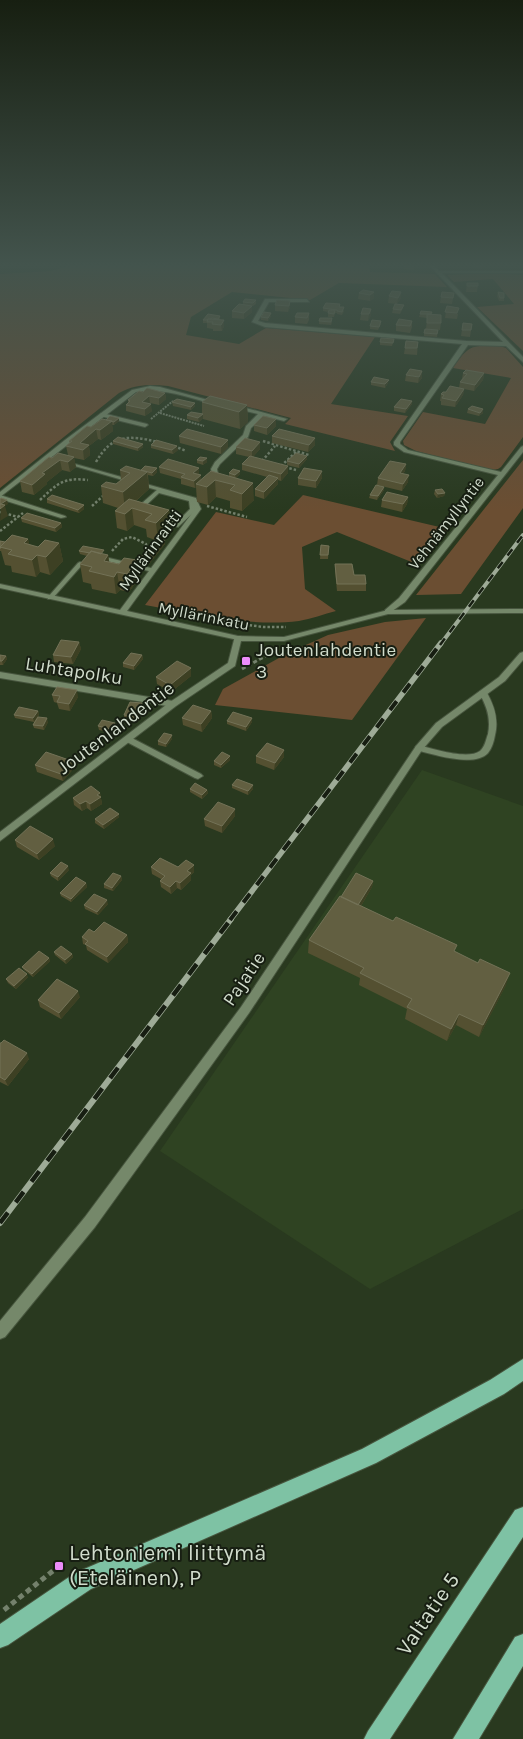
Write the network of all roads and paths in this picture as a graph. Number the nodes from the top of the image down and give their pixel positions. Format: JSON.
{"nodes":[{"id":1,"x":463,"y":347,"type":"edge"},
{"id":2,"x":511,"y":347,"type":"edge"},
{"id":3,"x":523,"y":360,"type":"edge"},
{"id":4,"x":181,"y":394,"type":"junction"},
{"id":5,"x":159,"y":412,"type":"junction"},
{"id":6,"x":262,"y":414,"type":"junction"},
{"id":7,"x":102,"y":415,"type":"junction"},
{"id":8,"x":284,"y":419,"type":"dead end"},
{"id":9,"x":144,"y":425,"type":"junction"},
{"id":10,"x":204,"y":426,"type":"dead end"},
{"id":11,"x":130,"y":438,"type":"junction"},
{"id":12,"x":263,"y":441,"type":"dead end"},
{"id":13,"x":162,"y":443,"type":"edge"},
{"id":14,"x":171,"y":446,"type":"edge"},
{"id":15,"x":275,"y":446,"type":"junction"},
{"id":16,"x":523,"y":448,"type":"edge"},
{"id":17,"x":186,"y":451,"type":"dead end"},
{"id":18,"x":296,"y":452,"type":"junction"},
{"id":19,"x":309,"y":455,"type":"edge"},
{"id":20,"x":49,"y":457,"type":"junction"},
{"id":21,"x":268,"y":462,"type":"edge"},
{"id":22,"x":275,"y":464,"type":"edge"},
{"id":23,"x":281,"y":466,"type":"junction"},
{"id":24,"x":93,"y":469,"type":"junction"},
{"id":25,"x":296,"y":470,"type":"dead end"},
{"id":26,"x":501,"y":474,"type":"junction"},
{"id":27,"x":88,"y":480,"type":"dead end"},
{"id":28,"x":208,"y":487,"type":"edge"},
{"id":29,"x":109,"y":492,"type":"edge"},
{"id":30,"x":201,"y":493,"type":"edge"},
{"id":31,"x":0,"y":496,"type":"edge"},
{"id":32,"x":195,"y":501,"type":"junction"},
{"id":33,"x":92,"y":506,"type":"dead end"},
{"id":34,"x":32,"y":507,"type":"junction"},
{"id":35,"x":0,"y":512,"type":"edge"},
{"id":36,"x":18,"y":517,"type":"junction"},
{"id":37,"x":63,"y":517,"type":"dead end"},
{"id":38,"x":247,"y":517,"type":"dead end"},
{"id":39,"x":178,"y":525,"type":"joint"},
{"id":40,"x":0,"y":531,"type":"edge"},
{"id":41,"x":109,"y":560,"type":"edge"},
{"id":42,"x":80,"y":564,"type":"edge"},
{"id":43,"x":153,"y":570,"type":"junction"},
{"id":44,"x":0,"y":586,"type":"edge"},
{"id":45,"x":50,"y":598,"type":"junction"},
{"id":46,"x":388,"y":612,"type":"junction"},
{"id":47,"x":523,"y":612,"type":"edge"},
{"id":48,"x":122,"y":613,"type":"junction"},
{"id":49,"x":202,"y":618,"type":"dead end"},
{"id":50,"x":291,"y":626,"type":"dead end"},
{"id":51,"x":238,"y":638,"type":"junction"},
{"id":52,"x":523,"y":655,"type":"edge"},
{"id":53,"x":0,"y":675,"type":"edge"},
{"id":54,"x":483,"y":693,"type":"junction"},
{"id":55,"x":173,"y":704,"type":"junction"},
{"id":56,"x":128,"y":740,"type":"junction"},
{"id":57,"x":419,"y":748,"type":"junction"},
{"id":58,"x":198,"y":776,"type":"dead end"},
{"id":59,"x":0,"y":837,"type":"edge"},
{"id":60,"x":0,"y":1332,"type":"edge"},
{"id":61,"x":523,"y":1369,"type":"edge"},
{"id":62,"x":523,"y":1518,"type":"edge"},
{"id":63,"x":59,"y":1566,"type":"dead end"},
{"id":64,"x":0,"y":1614,"type":"edge"},
{"id":65,"x":0,"y":1637,"type":"edge"},
{"id":66,"x":523,"y":1645,"type":"edge"},
{"id":67,"x":376,"y":1739,"type":"edge"},
{"id":68,"x":465,"y":1739,"type":"edge"}],
"edges":[{"from":1,"to":26,"type":"street"},
{"from":2,"to":3,"type":"street"},
{"from":4,"to":5,"type":"path"},
{"from":4,"to":6,"type":"street"},
{"from":4,"to":7,"type":"street"},
{"from":5,"to":9,"type":"path"},
{"from":5,"to":10,"type":"path"},
{"from":6,"to":8,"type":"street"},
{"from":6,"to":28,"type":"street"},
{"from":7,"to":9,"type":"lane"},
{"from":7,"to":20,"type":"street"},
{"from":9,"to":11,"type":"path"},
{"from":11,"to":13,"type":"path"},
{"from":11,"to":24,"type":"path"},
{"from":12,"to":15,"type":"path"},
{"from":14,"to":17,"type":"path"},
{"from":15,"to":18,"type":"path"},
{"from":15,"to":21,"type":"path"},
{"from":16,"to":26,"type":"street","name":"Vehnämyllyntie"},
{"from":18,"to":19,"type":"path"},
{"from":18,"to":23,"type":"path"},
{"from":20,"to":24,"type":"street"},
{"from":20,"to":31,"type":"street"},
{"from":22,"to":23,"type":"path"},
{"from":23,"to":25,"type":"path"},
{"from":24,"to":32,"type":"street"},
{"from":26,"to":46,"type":"street","name":"Vehnämyllyntie"},
{"from":27,"to":34,"type":"path"},
{"from":29,"to":33,"type":"path"},
{"from":30,"to":32,"type":"street","name":"Myllärinraitti"},
{"from":31,"to":34,"type":"lane"},
{"from":32,"to":38,"type":"path"},
{"from":32,"to":43,"type":"street","name":"Myllärinraitti"},
{"from":34,"to":36,"type":"path"},
{"from":34,"to":37,"type":"lane"},
{"from":35,"to":36,"type":"path"},
{"from":36,"to":40,"type":"path"},
{"from":39,"to":39,"type":"street"},
{"from":41,"to":43,"type":"lane"},
{"from":42,"to":45,"type":"lane"},
{"from":43,"to":48,"type":"street","name":"Myllärinraitti"},
{"from":44,"to":45,"type":"street","name":"Myllärinkatu"},
{"from":45,"to":48,"type":"street","name":"Myllärinkatu"},
{"from":46,"to":47,"type":"street","name":"Myllärinkatu"},
{"from":46,"to":51,"type":"street","name":"Myllärinkatu"},
{"from":48,"to":51,"type":"street","name":"Myllärinkatu"},
{"from":49,"to":50,"type":"path"},
{"from":51,"to":55,"type":"street","name":"Joutenlahdentie"},
{"from":52,"to":54,"type":"street","name":"Pajatie"},
{"from":53,"to":55,"type":"street","name":"Luhtapolku"},
{"from":54,"to":57,"type":"street","name":"Pajatie"},
{"from":54,"to":57,"type":"lane"},
{"from":55,"to":56,"type":"street","name":"Joutenlahdentie"},
{"from":56,"to":58,"type":"street"},
{"from":56,"to":59,"type":"street","name":"Joutenlahdentie"},
{"from":57,"to":60,"type":"street","name":"Pajatie"},
{"from":61,"to":65,"type":"highway"},
{"from":62,"to":67,"type":"highway","name":"Valtatie 5"},
{"from":63,"to":64,"type":"path"},
{"from":66,"to":68,"type":"highway"}]}
